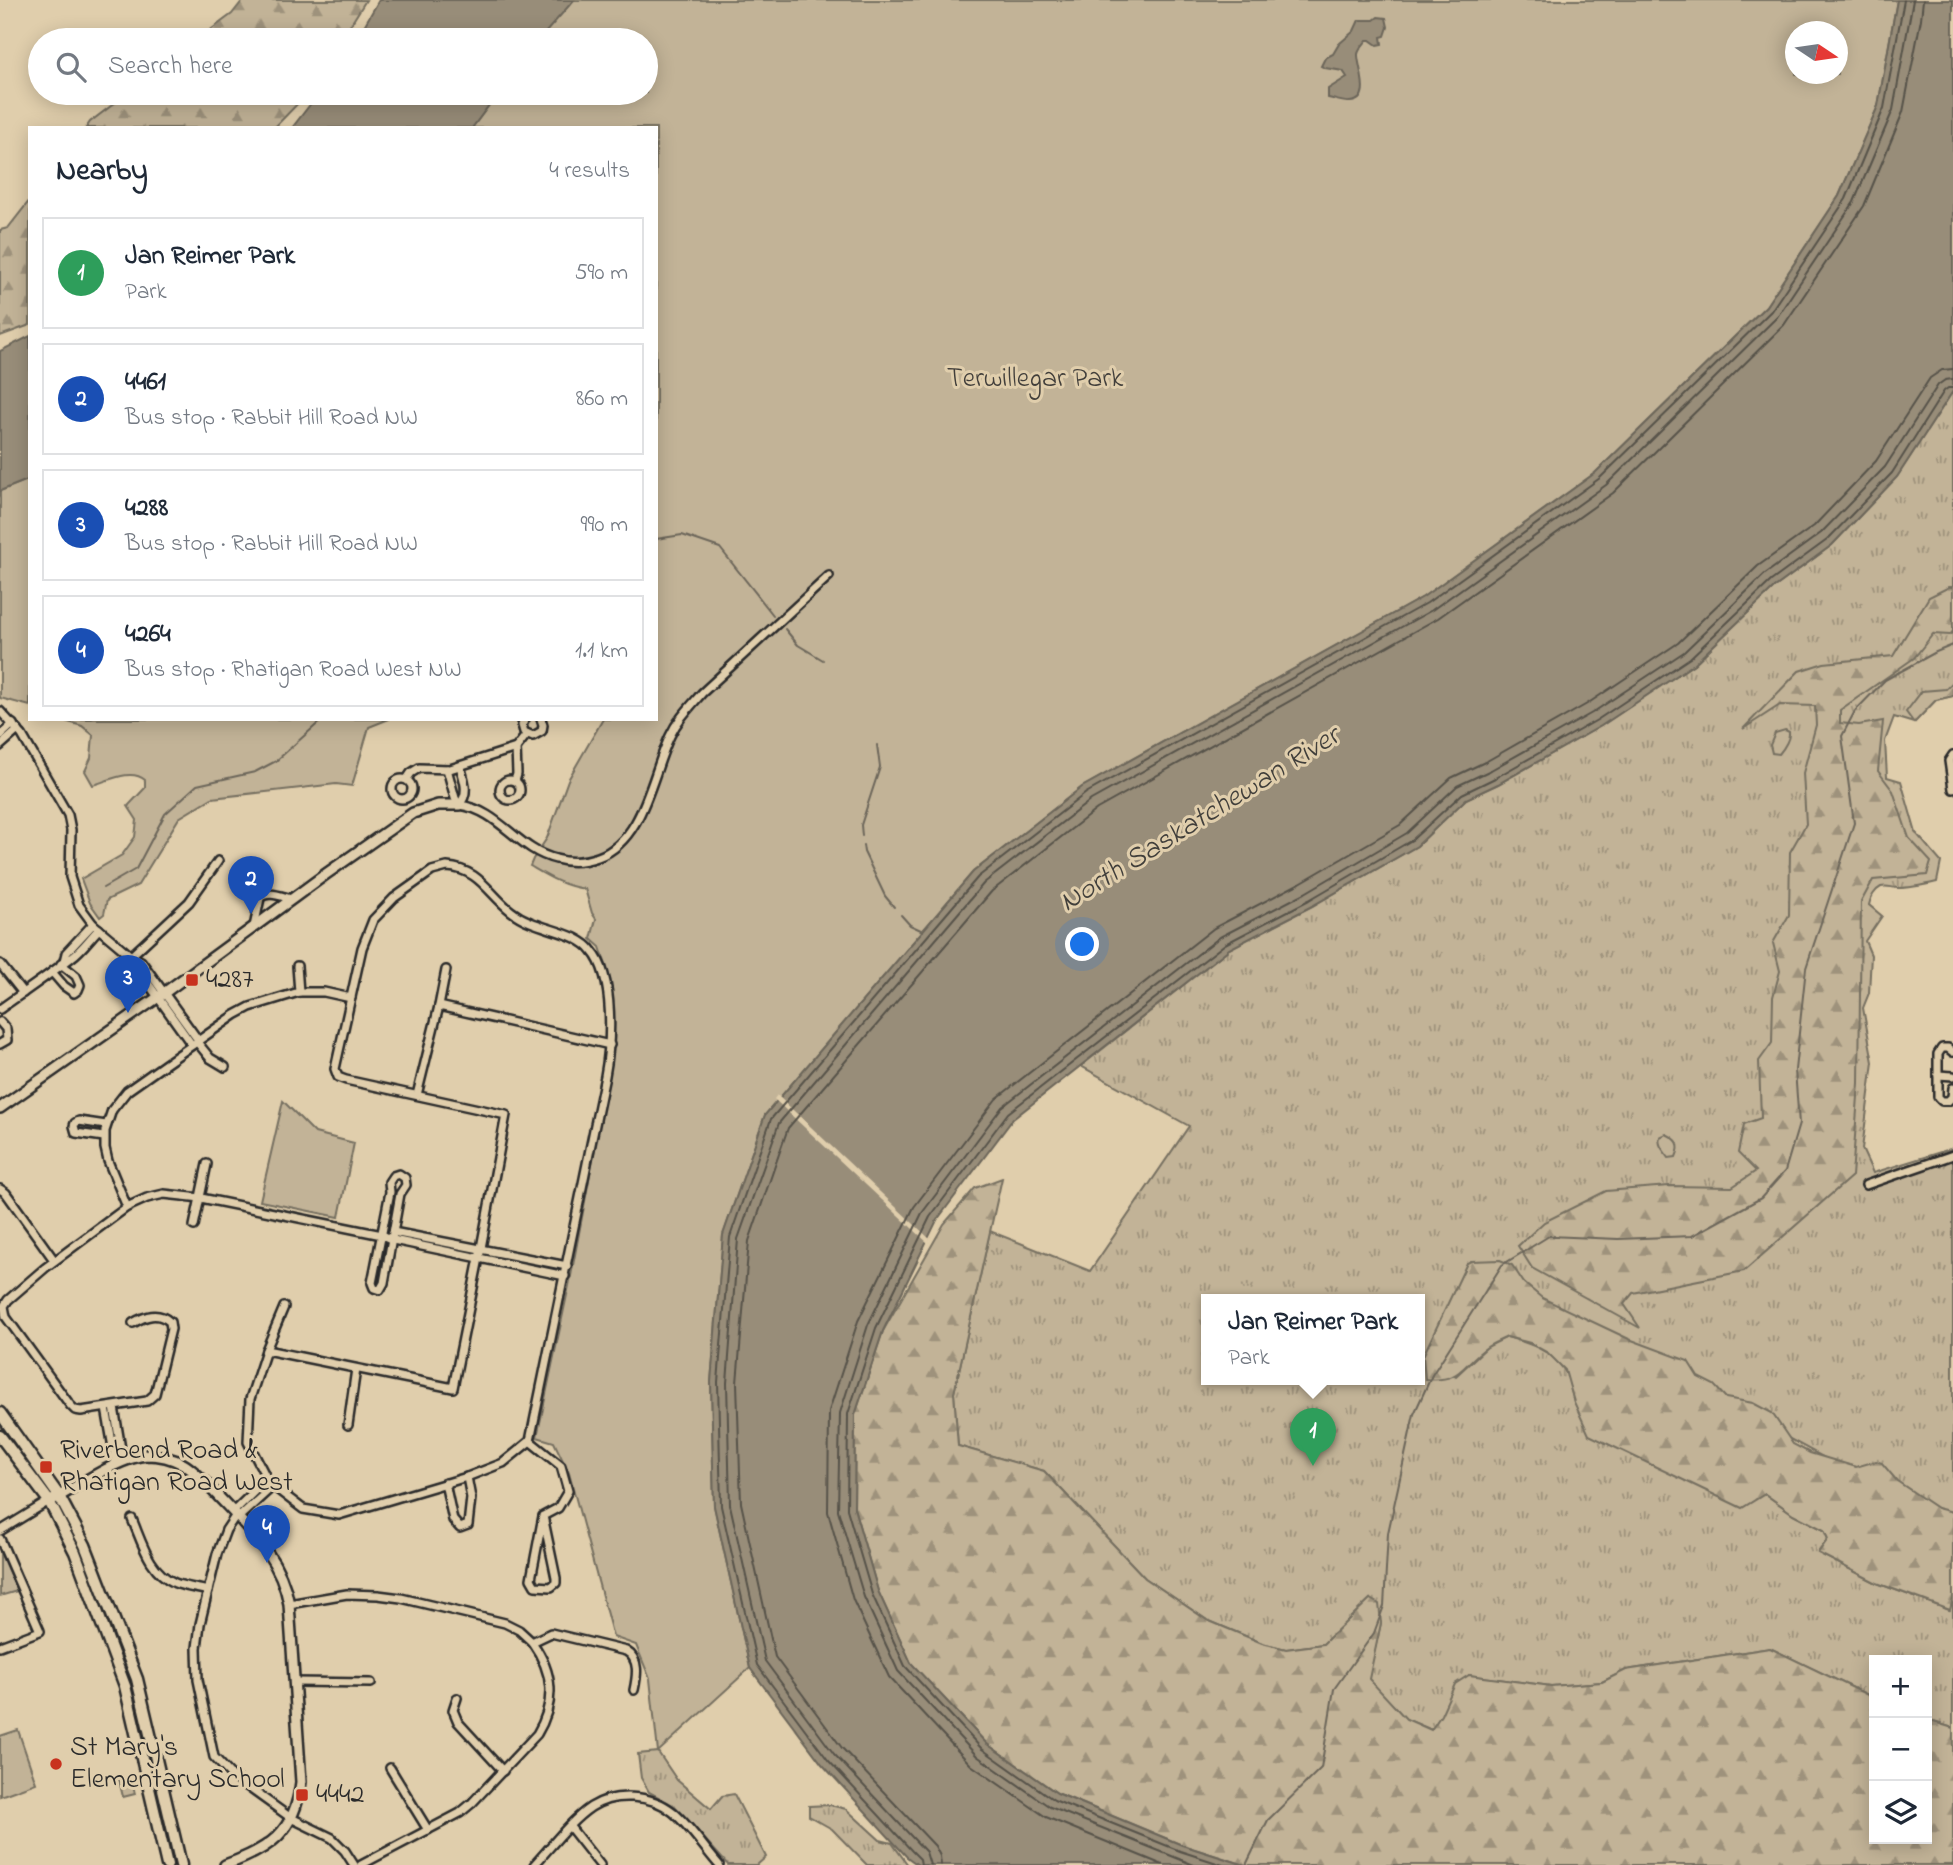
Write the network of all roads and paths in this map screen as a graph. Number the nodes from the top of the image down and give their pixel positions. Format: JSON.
{"nodes":[{"id":1,"x":829,"y":576,"type":"dead end"},
{"id":2,"x":0,"y":712,"type":"edge"},
{"id":3,"x":525,"y":721,"type":"edge"},
{"id":4,"x":541,"y":721,"type":"edge"},
{"id":5,"x":15,"y":727,"type":"junction"},
{"id":6,"x":527,"y":734,"type":"junction"},
{"id":7,"x":0,"y":736,"type":"edge"},
{"id":8,"x":0,"y":746,"type":"edge"},
{"id":9,"x":516,"y":748,"type":"junction"},
{"id":10,"x":1953,"y":755,"type":"edge"},
{"id":11,"x":460,"y":766,"type":"junction"},
{"id":12,"x":447,"y":769,"type":"junction"},
{"id":13,"x":407,"y":779,"type":"dead end"},
{"id":14,"x":515,"y":781,"type":"dead end"},
{"id":15,"x":1953,"y":789,"type":"edge"},
{"id":16,"x":459,"y":805,"type":"junction"},
{"id":17,"x":218,"y":861,"type":"dead end"},
{"id":18,"x":292,"y":899,"type":"junction"},
{"id":19,"x":96,"y":927,"type":"junction"},
{"id":20,"x":254,"y":927,"type":"junction"},
{"id":21,"x":131,"y":956,"type":"junction"},
{"id":22,"x":63,"y":963,"type":"junction"},
{"id":23,"x":0,"y":964,"type":"edge"},
{"id":24,"x":297,"y":966,"type":"dead end"},
{"id":25,"x":446,"y":970,"type":"dead end"},
{"id":26,"x":52,"y":972,"type":"junction"},
{"id":27,"x":299,"y":992,"type":"junction"},
{"id":28,"x":23,"y":993,"type":"junction"},
{"id":29,"x":161,"y":995,"type":"junction"},
{"id":30,"x":351,"y":998,"type":"junction"},
{"id":31,"x":439,"y":1006,"type":"junction"},
{"id":32,"x":0,"y":1009,"type":"edge"},
{"id":33,"x":0,"y":1021,"type":"edge"},
{"id":34,"x":196,"y":1042,"type":"junction"},
{"id":35,"x":0,"y":1044,"type":"edge"},
{"id":36,"x":610,"y":1045,"type":"junction"},
{"id":37,"x":1953,"y":1052,"type":"edge"},
{"id":38,"x":225,"y":1067,"type":"dead end"},
{"id":39,"x":1938,"y":1075,"type":"junction"},
{"id":40,"x":1953,"y":1076,"type":"edge"},
{"id":41,"x":1953,"y":1088,"type":"edge"},
{"id":42,"x":417,"y":1095,"type":"junction"},
{"id":43,"x":0,"y":1108,"type":"edge"},
{"id":44,"x":106,"y":1125,"type":"junction"},
{"id":45,"x":104,"y":1137,"type":"junction"},
{"id":46,"x":1953,"y":1155,"type":"edge"},
{"id":47,"x":206,"y":1164,"type":"dead end"},
{"id":48,"x":1866,"y":1185,"type":"dead end"},
{"id":49,"x":0,"y":1189,"type":"edge"},
{"id":50,"x":201,"y":1198,"type":"junction"},
{"id":51,"x":127,"y":1207,"type":"junction"},
{"id":52,"x":194,"y":1226,"type":"dead end"},
{"id":53,"x":382,"y":1235,"type":"junction"},
{"id":54,"x":394,"y":1236,"type":"junction"},
{"id":55,"x":481,"y":1248,"type":"junction"},
{"id":56,"x":480,"y":1257,"type":"junction"},
{"id":57,"x":54,"y":1260,"type":"junction"},
{"id":58,"x":567,"y":1266,"type":"junction"},
{"id":59,"x":565,"y":1276,"type":"junction"},
{"id":60,"x":284,"y":1307,"type":"dead end"},
{"id":61,"x":133,"y":1323,"type":"dead end"},
{"id":62,"x":266,"y":1350,"type":"junction"},
{"id":63,"x":356,"y":1369,"type":"junction"},
{"id":64,"x":110,"y":1408,"type":"junction"},
{"id":65,"x":0,"y":1413,"type":"edge"},
{"id":66,"x":348,"y":1425,"type":"dead end"},
{"id":67,"x":0,"y":1436,"type":"edge"},
{"id":68,"x":530,"y":1441,"type":"junction"},
{"id":69,"x":120,"y":1463,"type":"junction"},
{"id":70,"x":467,"y":1477,"type":"junction"},
{"id":71,"x":267,"y":1479,"type":"junction"},
{"id":72,"x":445,"y":1483,"type":"junction"},
{"id":73,"x":273,"y":1486,"type":"junction"},
{"id":74,"x":54,"y":1499,"type":"junction"},
{"id":75,"x":235,"y":1515,"type":"junction"},
{"id":76,"x":542,"y":1516,"type":"junction"},
{"id":77,"x":132,"y":1519,"type":"dead end"},
{"id":78,"x":0,"y":1531,"type":"edge"},
{"id":79,"x":0,"y":1539,"type":"edge"},
{"id":80,"x":208,"y":1591,"type":"junction"},
{"id":81,"x":289,"y":1604,"type":"junction"},
{"id":82,"x":532,"y":1642,"type":"junction"},
{"id":83,"x":0,"y":1646,"type":"edge"},
{"id":84,"x":295,"y":1682,"type":"junction"},
{"id":85,"x":371,"y":1683,"type":"dead end"},
{"id":86,"x":634,"y":1690,"type":"dead end"},
{"id":87,"x":457,"y":1698,"type":"dead end"},
{"id":88,"x":390,"y":1768,"type":"dead end"},
{"id":89,"x":503,"y":1771,"type":"junction"},
{"id":90,"x":291,"y":1818,"type":"junction"},
{"id":91,"x":570,"y":1827,"type":"junction"},
{"id":92,"x":429,"y":1830,"type":"junction"},
{"id":93,"x":240,"y":1863,"type":"edge"},
{"id":94,"x":167,"y":1865,"type":"edge"},
{"id":95,"x":181,"y":1865,"type":"edge"},
{"id":96,"x":225,"y":1865,"type":"edge"},
{"id":97,"x":354,"y":1865,"type":"edge"},
{"id":98,"x":361,"y":1865,"type":"edge"},
{"id":99,"x":534,"y":1865,"type":"edge"},
{"id":100,"x":600,"y":1865,"type":"edge"},
{"id":101,"x":719,"y":1865,"type":"edge"}],
"edges":[{"from":1,"to":16,"type":"street"},
{"from":2,"to":5,"type":"street"},
{"from":3,"to":6,"type":"street"},
{"from":4,"to":6,"type":"street"},
{"from":5,"to":7,"type":"street"},
{"from":5,"to":8,"type":"street"},
{"from":5,"to":19,"type":"street"},
{"from":6,"to":9,"type":"street"},
{"from":9,"to":11,"type":"street"},
{"from":9,"to":14,"type":"street"},
{"from":10,"to":15,"type":"street"},
{"from":11,"to":12,"type":"street"},
{"from":11,"to":16,"type":"street"},
{"from":12,"to":13,"type":"street"},
{"from":12,"to":16,"type":"street"},
{"from":16,"to":18,"type":"street"},
{"from":17,"to":21,"type":"street"},
{"from":18,"to":20,"type":"street"},
{"from":18,"to":20,"type":"street"},
{"from":19,"to":21,"type":"street"},
{"from":19,"to":22,"type":"street"},
{"from":20,"to":29,"type":"street"},
{"from":21,"to":29,"type":"street"},
{"from":22,"to":26,"type":"street"},
{"from":22,"to":26,"type":"street"},
{"from":23,"to":28,"type":"street"},
{"from":24,"to":27,"type":"street"},
{"from":25,"to":31,"type":"street"},
{"from":26,"to":28,"type":"street"},
{"from":27,"to":30,"type":"street"},
{"from":27,"to":34,"type":"street"},
{"from":28,"to":32,"type":"street"},
{"from":29,"to":34,"type":"street"},
{"from":29,"to":43,"type":"street"},
{"from":30,"to":36,"type":"street"},
{"from":30,"to":42,"type":"street"},
{"from":31,"to":36,"type":"street"},
{"from":31,"to":42,"type":"street"},
{"from":33,"to":35,"type":"street"},
{"from":34,"to":38,"type":"street"},
{"from":34,"to":44,"type":"street"},
{"from":36,"to":58,"type":"street"},
{"from":37,"to":39,"type":"street"},
{"from":39,"to":40,"type":"street"},
{"from":39,"to":41,"type":"street"},
{"from":42,"to":55,"type":"street"},
{"from":44,"to":45,"type":"street"},
{"from":44,"to":45,"type":"street"},
{"from":45,"to":51,"type":"street"},
{"from":46,"to":48,"type":"street"},
{"from":47,"to":50,"type":"street"},
{"from":49,"to":57,"type":"street"},
{"from":50,"to":51,"type":"street"},
{"from":50,"to":52,"type":"street"},
{"from":50,"to":53,"type":"street"},
{"from":51,"to":57,"type":"street"},
{"from":53,"to":54,"type":"street"},
{"from":53,"to":54,"type":"street"},
{"from":53,"to":54,"type":"street"},
{"from":54,"to":55,"type":"street"},
{"from":54,"to":56,"type":"street"},
{"from":55,"to":56,"type":"street"},
{"from":55,"to":58,"type":"street"},
{"from":56,"to":59,"type":"street"},
{"from":56,"to":63,"type":"street"},
{"from":57,"to":64,"type":"street"},
{"from":58,"to":59,"type":"street"},
{"from":59,"to":68,"type":"street"},
{"from":60,"to":62,"type":"street"},
{"from":61,"to":64,"type":"street"},
{"from":62,"to":63,"type":"street"},
{"from":62,"to":71,"type":"street"},
{"from":63,"to":66,"type":"street"},
{"from":64,"to":69,"type":"street"},
{"from":65,"to":74,"type":"main road"},
{"from":67,"to":74,"type":"main road"},
{"from":68,"to":70,"type":"street"},
{"from":68,"to":76,"type":"street"},
{"from":69,"to":74,"type":"street"},
{"from":69,"to":75,"type":"street"},
{"from":70,"to":72,"type":"street"},
{"from":70,"to":72,"type":"street"},
{"from":71,"to":73,"type":"street"},
{"from":71,"to":75,"type":"street"},
{"from":72,"to":73,"type":"street"},
{"from":73,"to":75,"type":"street"},
{"from":74,"to":78,"type":"street"},
{"from":74,"to":94,"type":"main road"},
{"from":74,"to":95,"type":"main road"},
{"from":75,"to":80,"type":"street"},
{"from":75,"to":81,"type":"street"},
{"from":76,"to":76,"type":"street"},
{"from":77,"to":80,"type":"street"},
{"from":79,"to":83,"type":"street"},
{"from":80,"to":90,"type":"street"},
{"from":81,"to":82,"type":"street"},
{"from":81,"to":84,"type":"street"},
{"from":82,"to":86,"type":"street"},
{"from":82,"to":89,"type":"street"},
{"from":84,"to":85,"type":"street"},
{"from":84,"to":90,"type":"street"},
{"from":87,"to":89,"type":"street"},
{"from":88,"to":92,"type":"street"},
{"from":89,"to":92,"type":"street"},
{"from":90,"to":93,"type":"street"},
{"from":90,"to":97,"type":"street"},
{"from":91,"to":99,"type":"street"},
{"from":91,"to":100,"type":"street"},
{"from":91,"to":101,"type":"street"},
{"from":92,"to":98,"type":"street"},
{"from":93,"to":96,"type":"street"}]}
